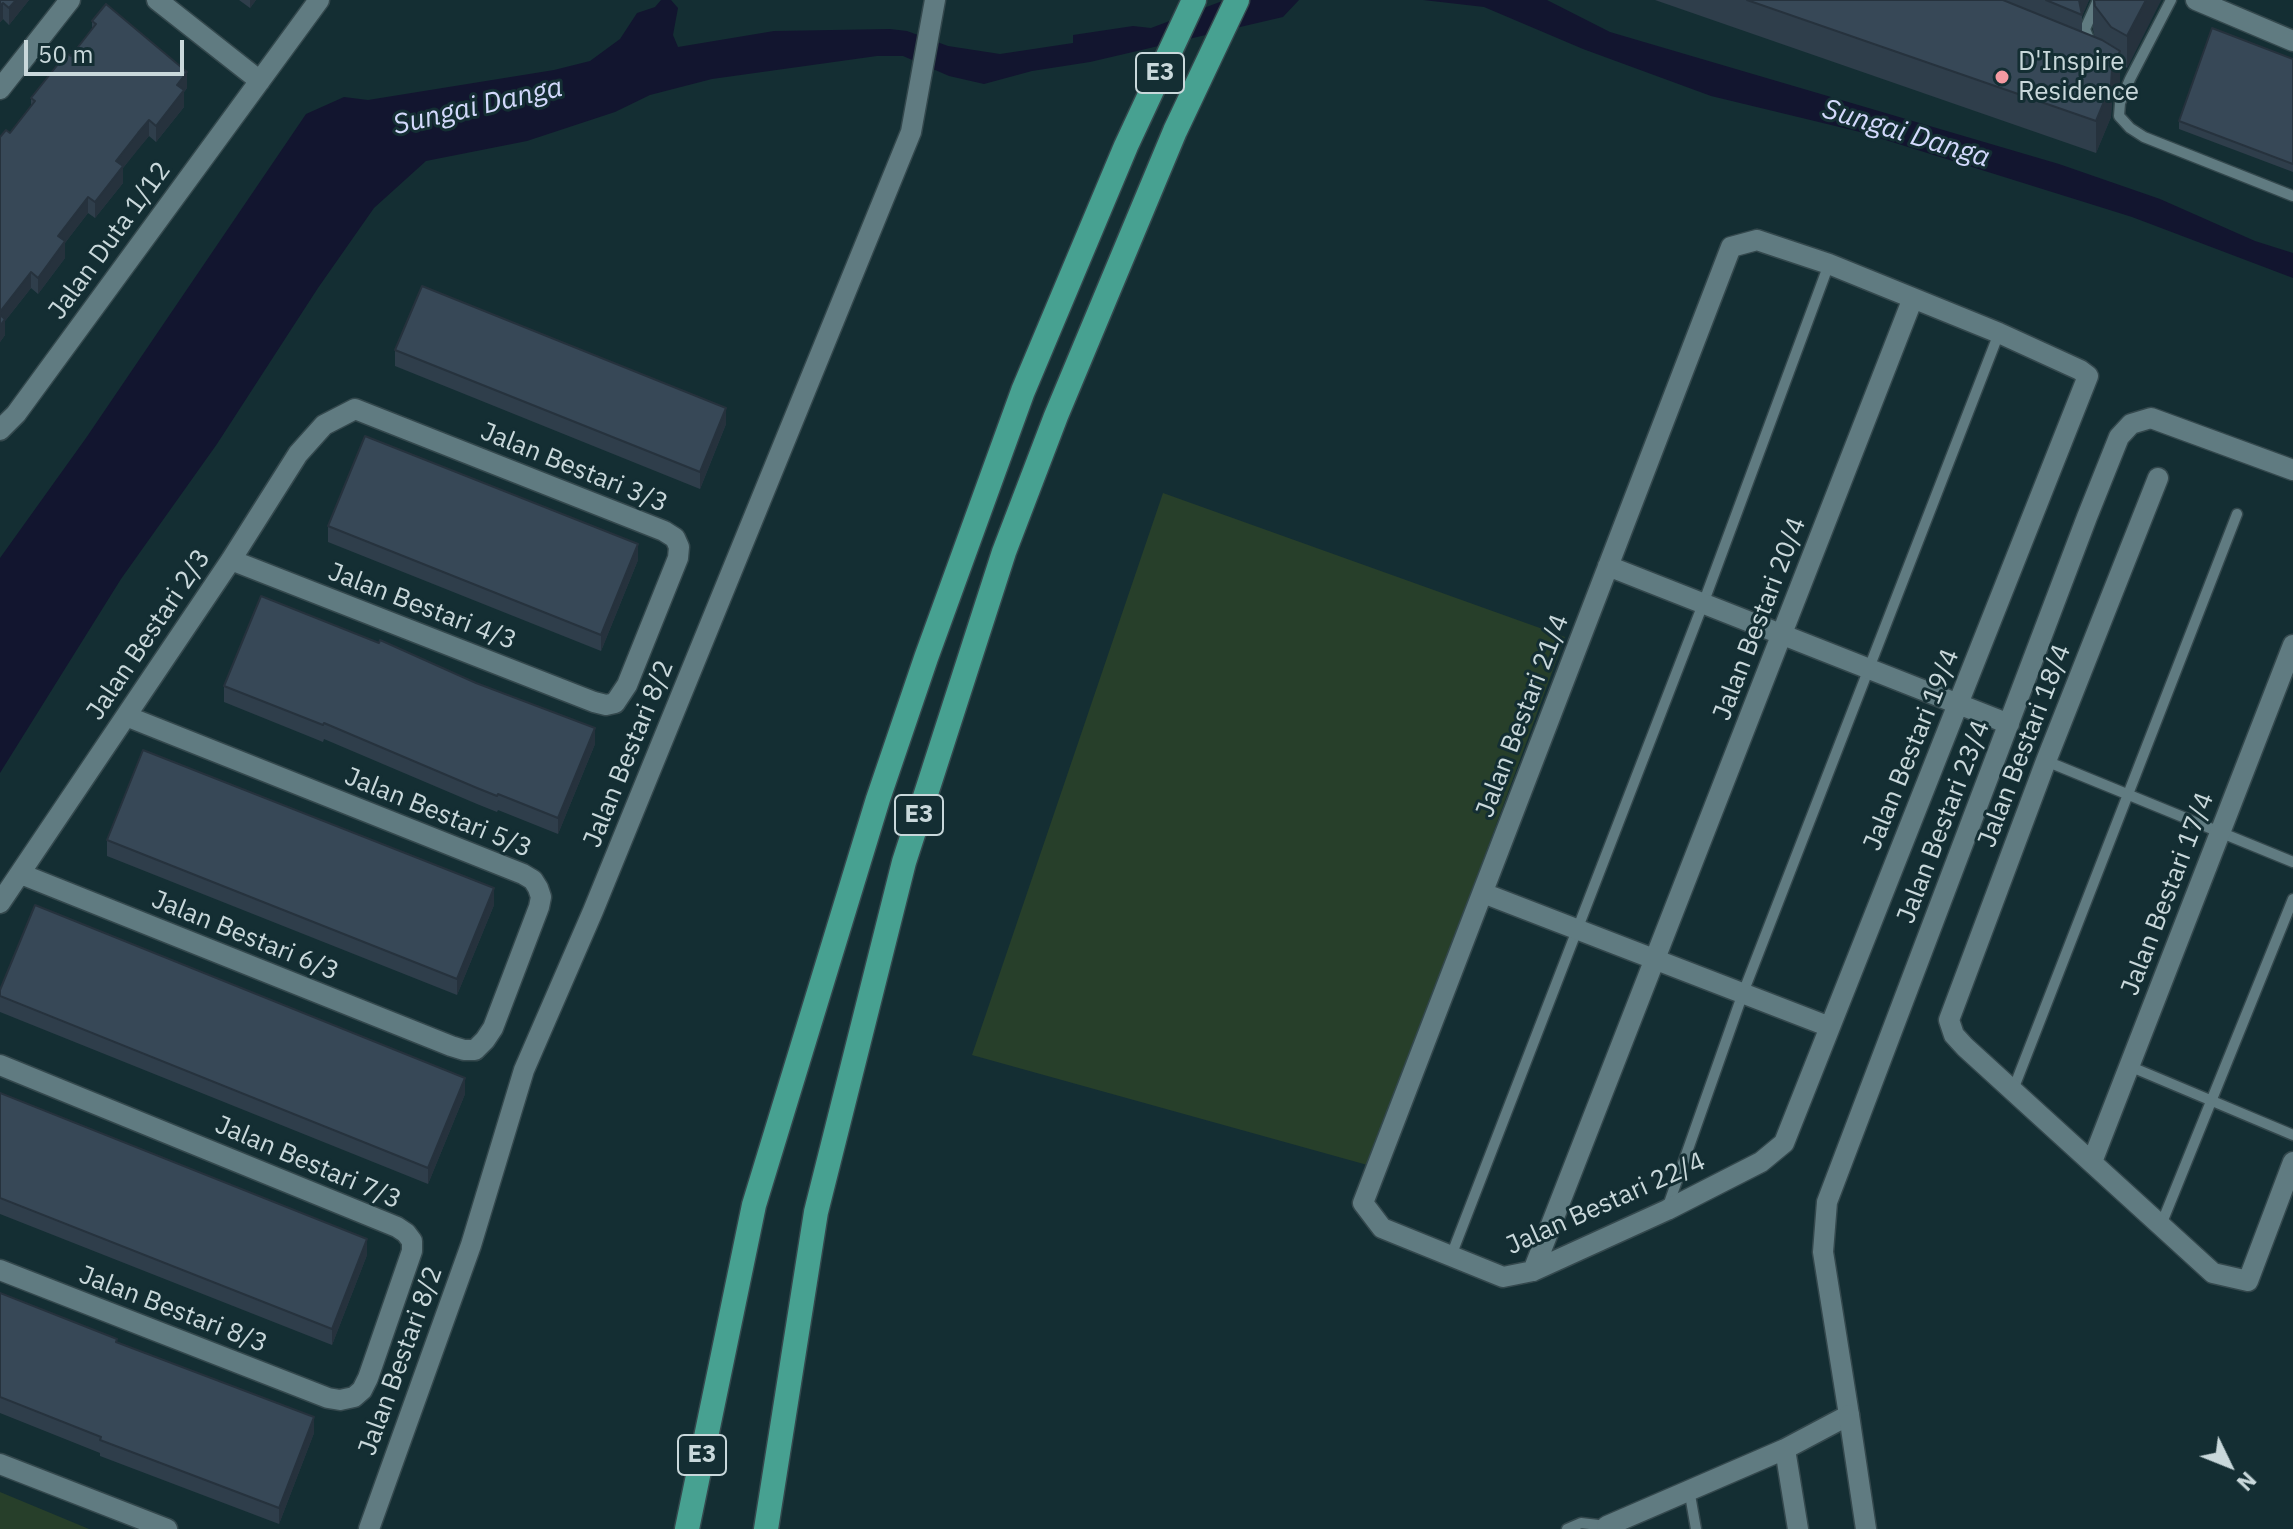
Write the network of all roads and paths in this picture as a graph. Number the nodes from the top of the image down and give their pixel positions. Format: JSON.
{"nodes":[{"id":1,"x":70,"y":0,"type":"edge"},
{"id":2,"x":157,"y":0,"type":"edge"},
{"id":3,"x":319,"y":0,"type":"edge"},
{"id":4,"x":935,"y":0,"type":"edge"},
{"id":5,"x":1194,"y":0,"type":"edge"},
{"id":6,"x":1237,"y":0,"type":"edge"},
{"id":7,"x":2098,"y":0,"type":"edge"},
{"id":8,"x":2171,"y":0,"type":"edge"},
{"id":9,"x":2196,"y":0,"type":"edge"},
{"id":10,"x":2293,"y":41,"type":"edge"},
{"id":11,"x":2097,"y":53,"type":"edge"},
{"id":12,"x":2118,"y":72,"type":"edge"},
{"id":13,"x":2130,"y":79,"type":"junction"},
{"id":14,"x":260,"y":81,"type":"junction"},
{"id":15,"x":0,"y":89,"type":"edge"},
{"id":16,"x":2293,"y":196,"type":"edge"},
{"id":17,"x":1829,"y":264,"type":"junction"},
{"id":18,"x":1913,"y":298,"type":"junction"},
{"id":19,"x":1999,"y":333,"type":"junction"},
{"id":20,"x":355,"y":409,"type":"joint"},
{"id":21,"x":0,"y":430,"type":"edge"},
{"id":22,"x":2293,"y":470,"type":"edge"},
{"id":23,"x":2158,"y":478,"type":"dead end"},
{"id":24,"x":2237,"y":514,"type":"dead end"},
{"id":25,"x":231,"y":560,"type":"junction"},
{"id":26,"x":1608,"y":566,"type":"junction"},
{"id":27,"x":1703,"y":604,"type":"junction"},
{"id":28,"x":1782,"y":635,"type":"junction"},
{"id":29,"x":2293,"y":645,"type":"edge"},
{"id":30,"x":1870,"y":669,"type":"junction"},
{"id":31,"x":594,"y":702,"type":"joint"},
{"id":32,"x":1958,"y":704,"type":"junction"},
{"id":33,"x":126,"y":716,"type":"junction"},
{"id":34,"x":2009,"y":724,"type":"junction"},
{"id":35,"x":2046,"y":761,"type":"junction"},
{"id":36,"x":2129,"y":795,"type":"junction"},
{"id":37,"x":2220,"y":832,"type":"junction"},
{"id":38,"x":2293,"y":862,"type":"edge"},
{"id":39,"x":21,"y":874,"type":"junction"},
{"id":40,"x":1483,"y":893,"type":"junction"},
{"id":41,"x":2293,"y":899,"type":"edge"},
{"id":42,"x":0,"y":903,"type":"edge"},
{"id":43,"x":1577,"y":929,"type":"junction"},
{"id":44,"x":1655,"y":959,"type":"junction"},
{"id":45,"x":1743,"y":993,"type":"junction"},
{"id":46,"x":1830,"y":1027,"type":"junction"},
{"id":47,"x":451,"y":1046,"type":"joint"},
{"id":48,"x":0,"y":1065,"type":"edge"},
{"id":49,"x":2129,"y":1066,"type":"junction"},
{"id":50,"x":2013,"y":1090,"type":"junction"},
{"id":51,"x":2212,"y":1101,"type":"junction"},
{"id":52,"x":2293,"y":1135,"type":"edge"},
{"id":53,"x":1784,"y":1143,"type":"joint"},
{"id":54,"x":2092,"y":1162,"type":"junction"},
{"id":55,"x":2293,"y":1162,"type":"edge"},
{"id":56,"x":1363,"y":1203,"type":"joint"},
{"id":57,"x":1667,"y":1210,"type":"junction"},
{"id":58,"x":2161,"y":1225,"type":"junction"},
{"id":59,"x":1451,"y":1256,"type":"junction"},
{"id":60,"x":0,"y":1270,"type":"edge"},
{"id":61,"x":1533,"y":1271,"type":"junction"},
{"id":62,"x":328,"y":1398,"type":"joint"},
{"id":63,"x":1849,"y":1415,"type":"junction"},
{"id":64,"x":1785,"y":1449,"type":"junction"},
{"id":65,"x":0,"y":1464,"type":"edge"},
{"id":66,"x":1689,"y":1489,"type":"junction"},
{"id":67,"x":1607,"y":1527,"type":"edge"},
{"id":68,"x":167,"y":1529,"type":"edge"},
{"id":69,"x":369,"y":1529,"type":"edge"},
{"id":70,"x":687,"y":1529,"type":"edge"},
{"id":71,"x":766,"y":1529,"type":"edge"},
{"id":72,"x":1567,"y":1529,"type":"edge"},
{"id":73,"x":1696,"y":1529,"type":"edge"},
{"id":74,"x":1798,"y":1529,"type":"edge"},
{"id":75,"x":1866,"y":1529,"type":"edge"}],
"edges":[{"from":1,"to":15,"type":"street"},
{"from":2,"to":14,"type":"street"},
{"from":3,"to":14,"type":"street","name":"Jalan Duta 1/12"},
{"from":4,"to":69,"type":"street","name":"Jalan Bestari 8/2"},
{"from":5,"to":70,"type":"highway","number":"E3"},
{"from":6,"to":71,"type":"highway","number":"E3"},
{"from":7,"to":11,"type":"lane"},
{"from":8,"to":13,"type":"lane"},
{"from":9,"to":10,"type":"street"},
{"from":12,"to":13,"type":"lane"},
{"from":13,"to":16,"type":"lane"},
{"from":14,"to":21,"type":"street","name":"Jalan Duta 1/12"},
{"from":17,"to":18,"type":"street"},
{"from":17,"to":26,"type":"street","name":"Jalan Bestari 21/4"},
{"from":17,"to":27,"type":"lane"},
{"from":18,"to":19,"type":"street"},
{"from":18,"to":28,"type":"street","name":"Jalan Bestari 20/4"},
{"from":19,"to":30,"type":"lane"},
{"from":19,"to":32,"type":"street","name":"Jalan Bestari 19/4"},
{"from":20,"to":25,"type":"street","name":"Jalan Bestari 2/3"},
{"from":20,"to":31,"type":"street","name":"Jalan Bestari 3/3"},
{"from":22,"to":34,"type":"street","name":"Jalan Bestari 23/4"},
{"from":23,"to":35,"type":"street","name":"Jalan Bestari 18/4"},
{"from":24,"to":36,"type":"lane"},
{"from":25,"to":31,"type":"street","name":"Jalan Bestari 4/3"},
{"from":25,"to":33,"type":"street","name":"Jalan Bestari 2/3"},
{"from":26,"to":27,"type":"street"},
{"from":26,"to":40,"type":"street","name":"Jalan Bestari 21/4"},
{"from":27,"to":28,"type":"street"},
{"from":27,"to":43,"type":"lane"},
{"from":28,"to":30,"type":"street"},
{"from":28,"to":44,"type":"street","name":"Jalan Bestari 20/4"},
{"from":29,"to":37,"type":"street","name":"Jalan Bestari 17/4"},
{"from":30,"to":32,"type":"street"},
{"from":30,"to":45,"type":"lane"},
{"from":32,"to":34,"type":"street"},
{"from":32,"to":46,"type":"street","name":"Jalan Bestari 19/4"},
{"from":33,"to":39,"type":"street","name":"Jalan Bestari 2/3"},
{"from":33,"to":47,"type":"street","name":"Jalan Bestari 5/3"},
{"from":34,"to":63,"type":"street","name":"Jalan Bestari 23/4"},
{"from":35,"to":36,"type":"lane"},
{"from":35,"to":50,"type":"street","name":"Jalan Bestari 18/4"},
{"from":36,"to":37,"type":"lane"},
{"from":36,"to":50,"type":"lane"},
{"from":37,"to":38,"type":"lane"},
{"from":37,"to":49,"type":"street","name":"Jalan Bestari 17/4"},
{"from":39,"to":42,"type":"street","name":"Jalan Bestari 2/3"},
{"from":39,"to":47,"type":"street","name":"Jalan Bestari 6/3"},
{"from":40,"to":43,"type":"street"},
{"from":40,"to":56,"type":"street","name":"Jalan Bestari 21/4"},
{"from":41,"to":51,"type":"lane"},
{"from":43,"to":44,"type":"street"},
{"from":43,"to":59,"type":"lane"},
{"from":44,"to":45,"type":"street"},
{"from":44,"to":61,"type":"street","name":"Jalan Bestari 20/4"},
{"from":45,"to":46,"type":"street"},
{"from":45,"to":57,"type":"lane"},
{"from":46,"to":53,"type":"street","name":"Jalan Bestari 19/4"},
{"from":48,"to":62,"type":"street","name":"Jalan Bestari 7/3"},
{"from":49,"to":51,"type":"lane"},
{"from":49,"to":54,"type":"street","name":"Jalan Bestari 17/4"},
{"from":50,"to":54,"type":"street"},
{"from":51,"to":52,"type":"lane"},
{"from":51,"to":58,"type":"lane"},
{"from":53,"to":57,"type":"street","name":"Jalan Bestari 22/4"},
{"from":54,"to":58,"type":"street"},
{"from":55,"to":58,"type":"street"},
{"from":56,"to":59,"type":"street","name":"Jalan Bestari 22/4"},
{"from":57,"to":61,"type":"street","name":"Jalan Bestari 22/4"},
{"from":59,"to":61,"type":"street","name":"Jalan Bestari 22/4"},
{"from":60,"to":62,"type":"street","name":"Jalan Bestari 8/3"},
{"from":63,"to":64,"type":"street"},
{"from":63,"to":75,"type":"street","name":"Jalan Bestari 23/4"},
{"from":64,"to":66,"type":"street"},
{"from":64,"to":74,"type":"street"},
{"from":65,"to":68,"type":"street"},
{"from":66,"to":67,"type":"street"},
{"from":66,"to":73,"type":"lane"},
{"from":67,"to":72,"type":"lane"}]}
